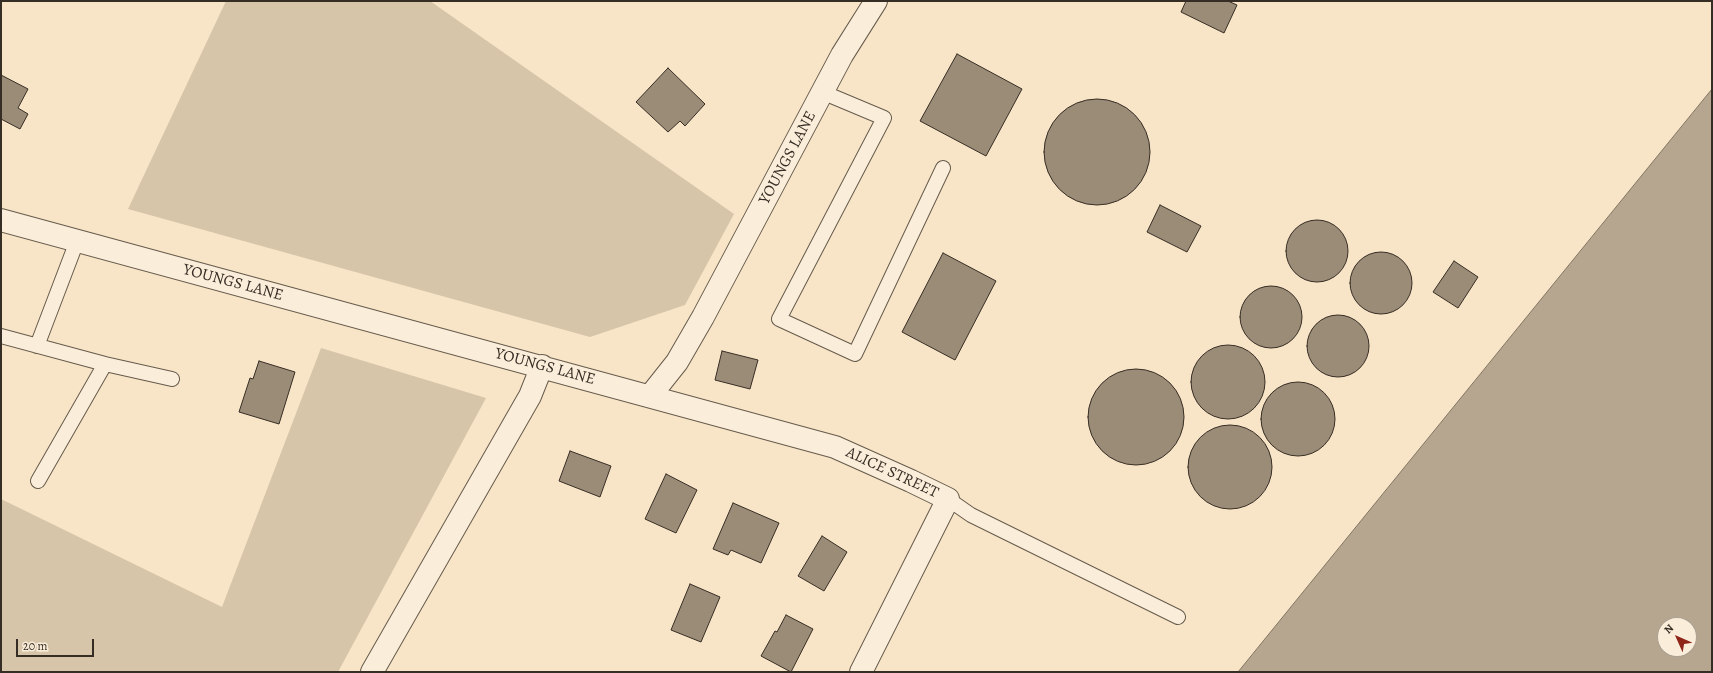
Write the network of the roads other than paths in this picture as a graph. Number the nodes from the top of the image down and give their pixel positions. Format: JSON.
{"nodes":[{"id":1,"x":876,"y":1,"type":"edge"},
{"id":2,"x":822,"y":92,"type":"junction"},
{"id":3,"x":943,"y":168,"type":"dead end"},
{"id":4,"x":1,"y":220,"type":"edge"},
{"id":5,"x":77,"y":241,"type":"junction"},
{"id":6,"x":1,"y":336,"type":"edge"},
{"id":7,"x":37,"y":346,"type":"junction"},
{"id":8,"x":105,"y":364,"type":"junction"},
{"id":9,"x":542,"y":366,"type":"junction"},
{"id":10,"x":172,"y":379,"type":"dead end"},
{"id":11,"x":650,"y":396,"type":"junction"},
{"id":12,"x":38,"y":481,"type":"dead end"},
{"id":13,"x":948,"y":499,"type":"junction"},
{"id":14,"x":1178,"y":617,"type":"dead end"},
{"id":15,"x":372,"y":672,"type":"edge"},
{"id":16,"x":861,"y":672,"type":"edge"}],
"edges":[{"from":1,"to":2,"type":"street","name":"YOUNGS LANE"},
{"from":2,"to":3,"type":"lane"},
{"from":2,"to":11,"type":"street","name":"YOUNGS LANE"},
{"from":4,"to":5,"type":"street","name":"YOUNGS LANE"},
{"from":5,"to":7,"type":"lane"},
{"from":5,"to":9,"type":"street","name":"YOUNGS LANE"},
{"from":6,"to":7,"type":"lane"},
{"from":7,"to":8,"type":"lane"},
{"from":8,"to":10,"type":"lane"},
{"from":8,"to":12,"type":"lane"},
{"from":9,"to":11,"type":"street","name":"YOUNGS LANE"},
{"from":9,"to":15,"type":"street"},
{"from":11,"to":13,"type":"street","name":"ALICE STREET"},
{"from":13,"to":14,"type":"lane"},
{"from":13,"to":16,"type":"street","name":"ALICE STREET"}]}
